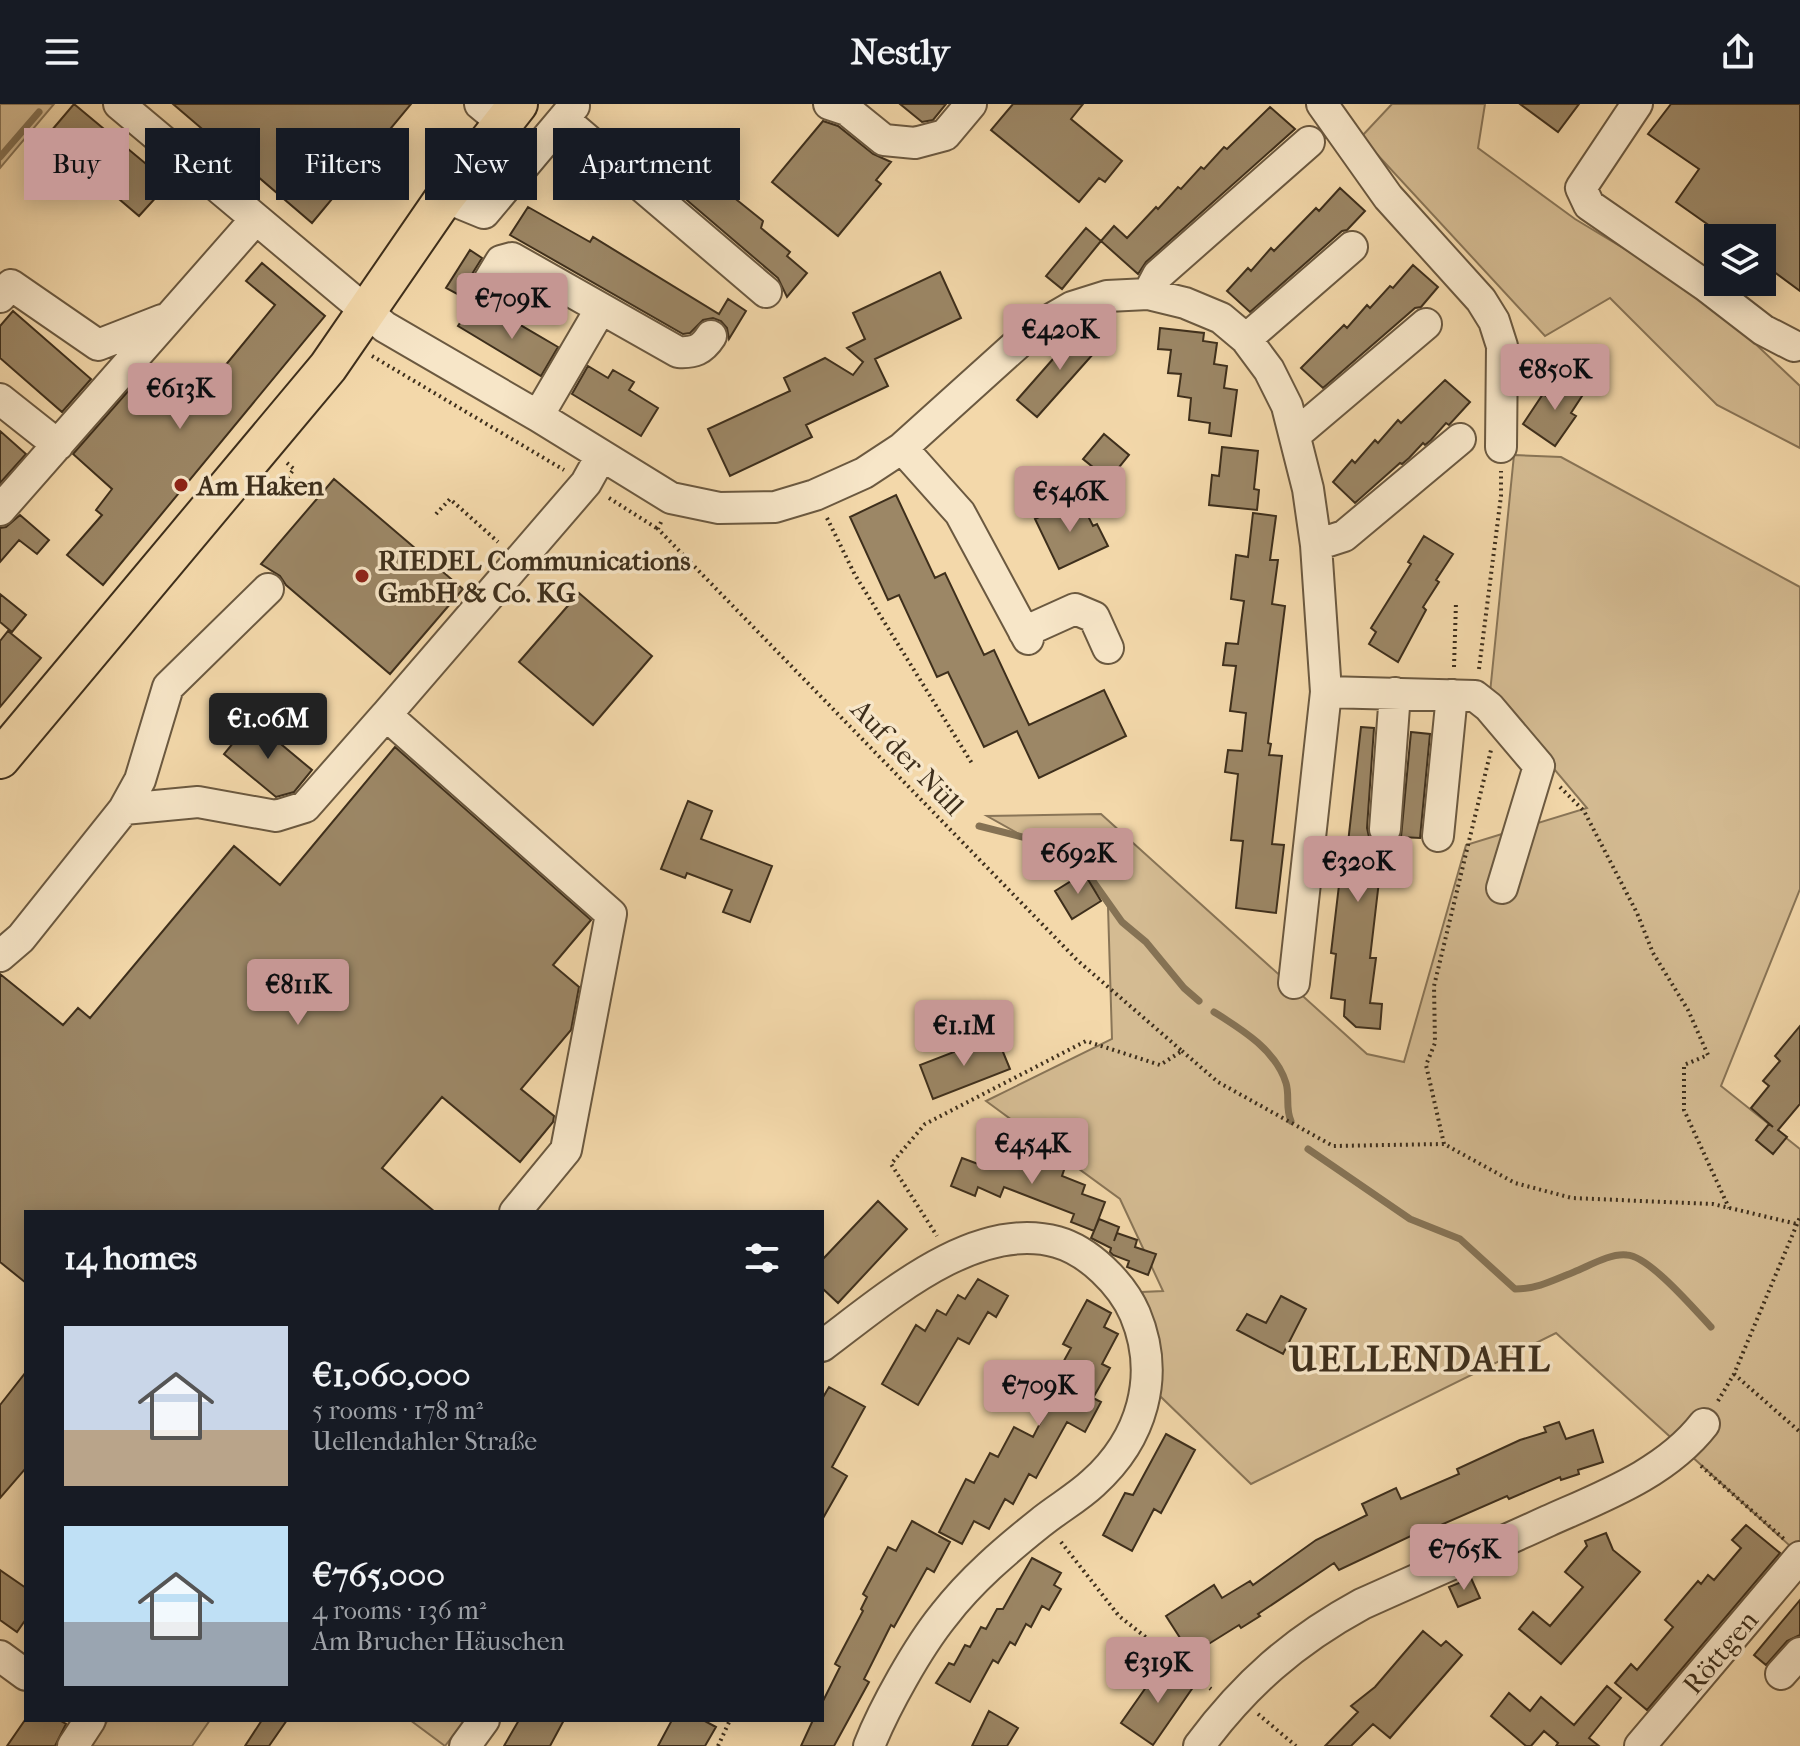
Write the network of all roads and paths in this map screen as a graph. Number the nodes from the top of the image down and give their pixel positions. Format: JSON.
{"nodes":[{"id":1,"x":119,"y":104,"type":"edge"},
{"id":2,"x":971,"y":104,"type":"edge"},
{"id":3,"x":1322,"y":104,"type":"edge"},
{"id":4,"x":1637,"y":104,"type":"edge"},
{"id":5,"x":843,"y":106,"type":"edge"},
{"id":6,"x":500,"y":110,"type":"edge"},
{"id":7,"x":570,"y":112,"type":"edge"},
{"id":8,"x":489,"y":128,"type":"edge"},
{"id":9,"x":1309,"y":142,"type":"dead end"},
{"id":10,"x":537,"y":151,"type":"edge"},
{"id":11,"x":443,"y":200,"type":"edge"},
{"id":12,"x":452,"y":200,"type":"edge"},
{"id":13,"x":495,"y":200,"type":"edge"},
{"id":14,"x":255,"y":220,"type":"junction"},
{"id":15,"x":1352,"y":247,"type":"dead end"},
{"id":16,"x":766,"y":292,"type":"dead end"},
{"id":17,"x":1148,"y":294,"type":"junction"},
{"id":18,"x":0,"y":297,"type":"edge"},
{"id":19,"x":475,"y":304,"type":"dead end"},
{"id":20,"x":600,"y":310,"type":"junction"},
{"id":21,"x":167,"y":317,"type":"junction"},
{"id":22,"x":1426,"y":324,"type":"dead end"},
{"id":23,"x":356,"y":327,"type":"junction"},
{"id":24,"x":711,"y":336,"type":"dead end"},
{"id":25,"x":1246,"y":339,"type":"junction"},
{"id":26,"x":1794,"y":346,"type":"dead end"},
{"id":27,"x":0,"y":399,"type":"edge"},
{"id":28,"x":538,"y":416,"type":"junction"},
{"id":29,"x":1295,"y":435,"type":"junction"},
{"id":30,"x":1460,"y":439,"type":"dead end"},
{"id":31,"x":58,"y":445,"type":"junction"},
{"id":32,"x":1501,"y":447,"type":"joint"},
{"id":33,"x":902,"y":448,"type":"junction"},
{"id":34,"x":601,"y":456,"type":"junction"},
{"id":35,"x":294,"y":469,"type":"dead end"},
{"id":36,"x":586,"y":483,"type":"junction"},
{"id":37,"x":295,"y":484,"type":"dead end"},
{"id":38,"x":815,"y":495,"type":"junction"},
{"id":39,"x":671,"y":498,"type":"junction"},
{"id":40,"x":0,"y":510,"type":"edge"},
{"id":41,"x":436,"y":514,"type":"dead end"},
{"id":42,"x":658,"y":529,"type":"junction"},
{"id":43,"x":501,"y":545,"type":"dead end"},
{"id":44,"x":1316,"y":545,"type":"junction"},
{"id":45,"x":268,"y":589,"type":"dead end"},
{"id":46,"x":1456,"y":602,"type":"dead end"},
{"id":47,"x":1108,"y":648,"type":"dead end"},
{"id":48,"x":1326,"y":692,"type":"junction"},
{"id":49,"x":1395,"y":693,"type":"junction"},
{"id":50,"x":1464,"y":696,"type":"junction"},
{"id":51,"x":386,"y":715,"type":"junction"},
{"id":52,"x":1498,"y":720,"type":"junction"},
{"id":53,"x":0,"y":759,"type":"edge"},
{"id":54,"x":973,"y":765,"type":"dead end"},
{"id":55,"x":1539,"y":766,"type":"junction"},
{"id":56,"x":124,"y":809,"type":"junction"},
{"id":57,"x":1385,"y":829,"type":"dead end"},
{"id":58,"x":1438,"y":836,"type":"dead end"},
{"id":59,"x":1502,"y":888,"type":"dead end"},
{"id":60,"x":0,"y":956,"type":"edge"},
{"id":61,"x":1294,"y":983,"type":"dead end"},
{"id":62,"x":1182,"y":1051,"type":"junction"},
{"id":63,"x":1444,"y":1144,"type":"junction"},
{"id":64,"x":1729,"y":1208,"type":"junction"},
{"id":65,"x":517,"y":1210,"type":"edge"},
{"id":66,"x":1800,"y":1217,"type":"edge"},
{"id":67,"x":1797,"y":1224,"type":"junction"},
{"id":68,"x":952,"y":1258,"type":"junction"},
{"id":69,"x":824,"y":1345,"type":"edge"},
{"id":70,"x":1734,"y":1374,"type":"junction"},
{"id":71,"x":1704,"y":1424,"type":"joint"},
{"id":72,"x":1800,"y":1432,"type":"edge"},
{"id":73,"x":1702,"y":1467,"type":"dead end"},
{"id":74,"x":1044,"y":1520,"type":"junction"},
{"id":75,"x":1795,"y":1550,"type":"edge"},
{"id":76,"x":0,"y":1656,"type":"edge"},
{"id":77,"x":24,"y":1674,"type":"edge"},
{"id":78,"x":1235,"y":1702,"type":"junction"},
{"id":79,"x":89,"y":1722,"type":"edge"},
{"id":80,"x":483,"y":1722,"type":"edge"},
{"id":81,"x":729,"y":1722,"type":"edge"},
{"id":82,"x":73,"y":1746,"type":"edge"},
{"id":83,"x":465,"y":1746,"type":"edge"},
{"id":84,"x":718,"y":1746,"type":"edge"},
{"id":85,"x":869,"y":1746,"type":"edge"},
{"id":86,"x":1199,"y":1746,"type":"edge"},
{"id":87,"x":1296,"y":1746,"type":"edge"},
{"id":88,"x":1640,"y":1746,"type":"edge"}],
"edges":[{"from":1,"to":14,"type":"street"},
{"from":2,"to":5,"type":"street"},
{"from":3,"to":32,"type":"street"},
{"from":4,"to":26,"type":"street"},
{"from":6,"to":8,"type":"main road"},
{"from":7,"to":10,"type":"street"},
{"from":7,"to":16,"type":"street"},
{"from":9,"to":17,"type":"street"},
{"from":11,"to":23,"type":"main road"},
{"from":12,"to":13,"type":"street"},
{"from":14,"to":21,"type":"street"},
{"from":14,"to":23,"type":"street"},
{"from":15,"to":25,"type":"street"},
{"from":17,"to":25,"type":"street"},
{"from":17,"to":33,"type":"street"},
{"from":18,"to":21,"type":"street"},
{"from":19,"to":20,"type":"street"},
{"from":20,"to":24,"type":"street"},
{"from":20,"to":28,"type":"street"},
{"from":21,"to":31,"type":"street"},
{"from":22,"to":29,"type":"street"},
{"from":23,"to":28,"type":"street"},
{"from":23,"to":36,"type":"path","name":"Auf der Nüll"},
{"from":23,"to":53,"type":"main road"},
{"from":25,"to":29,"type":"street"},
{"from":27,"to":31,"type":"street"},
{"from":28,"to":34,"type":"street"},
{"from":29,"to":44,"type":"street"},
{"from":30,"to":44,"type":"street"},
{"from":31,"to":40,"type":"street"},
{"from":32,"to":50,"type":"path"},
{"from":33,"to":38,"type":"street"},
{"from":33,"to":47,"type":"street"},
{"from":34,"to":36,"type":"street"},
{"from":34,"to":39,"type":"street"},
{"from":35,"to":37,"type":"path"},
{"from":36,"to":42,"type":"path","name":"Auf der Nüll"},
{"from":36,"to":51,"type":"street"},
{"from":38,"to":39,"type":"street"},
{"from":38,"to":54,"type":"path"},
{"from":39,"to":42,"type":"path"},
{"from":41,"to":43,"type":"path"},
{"from":42,"to":62,"type":"path","name":"Auf der Nüll"},
{"from":44,"to":48,"type":"street"},
{"from":45,"to":56,"type":"street"},
{"from":46,"to":50,"type":"path"},
{"from":48,"to":49,"type":"street"},
{"from":48,"to":61,"type":"street"},
{"from":49,"to":50,"type":"street"},
{"from":49,"to":57,"type":"street"},
{"from":50,"to":52,"type":"street"},
{"from":50,"to":58,"type":"street"},
{"from":51,"to":56,"type":"street"},
{"from":51,"to":65,"type":"street"},
{"from":52,"to":55,"type":"street"},
{"from":52,"to":63,"type":"path"},
{"from":55,"to":59,"type":"street"},
{"from":55,"to":64,"type":"path"},
{"from":56,"to":60,"type":"street"},
{"from":62,"to":63,"type":"path","name":"Auf der Nüll"},
{"from":62,"to":68,"type":"path"},
{"from":63,"to":64,"type":"path"},
{"from":64,"to":67,"type":"path"},
{"from":66,"to":67,"type":"path"},
{"from":67,"to":70,"type":"path"},
{"from":68,"to":69,"type":"street"},
{"from":68,"to":74,"type":"street"},
{"from":70,"to":71,"type":"path"},
{"from":70,"to":72,"type":"path"},
{"from":71,"to":78,"type":"street"},
{"from":73,"to":75,"type":"path"},
{"from":74,"to":78,"type":"path"},
{"from":74,"to":85,"type":"street"},
{"from":75,"to":88,"type":"street","name":"Röttgen"},
{"from":76,"to":77,"type":"street"},
{"from":78,"to":86,"type":"street"},
{"from":78,"to":87,"type":"path"},
{"from":79,"to":82,"type":"street"},
{"from":80,"to":83,"type":"street"},
{"from":81,"to":84,"type":"path"}]}
